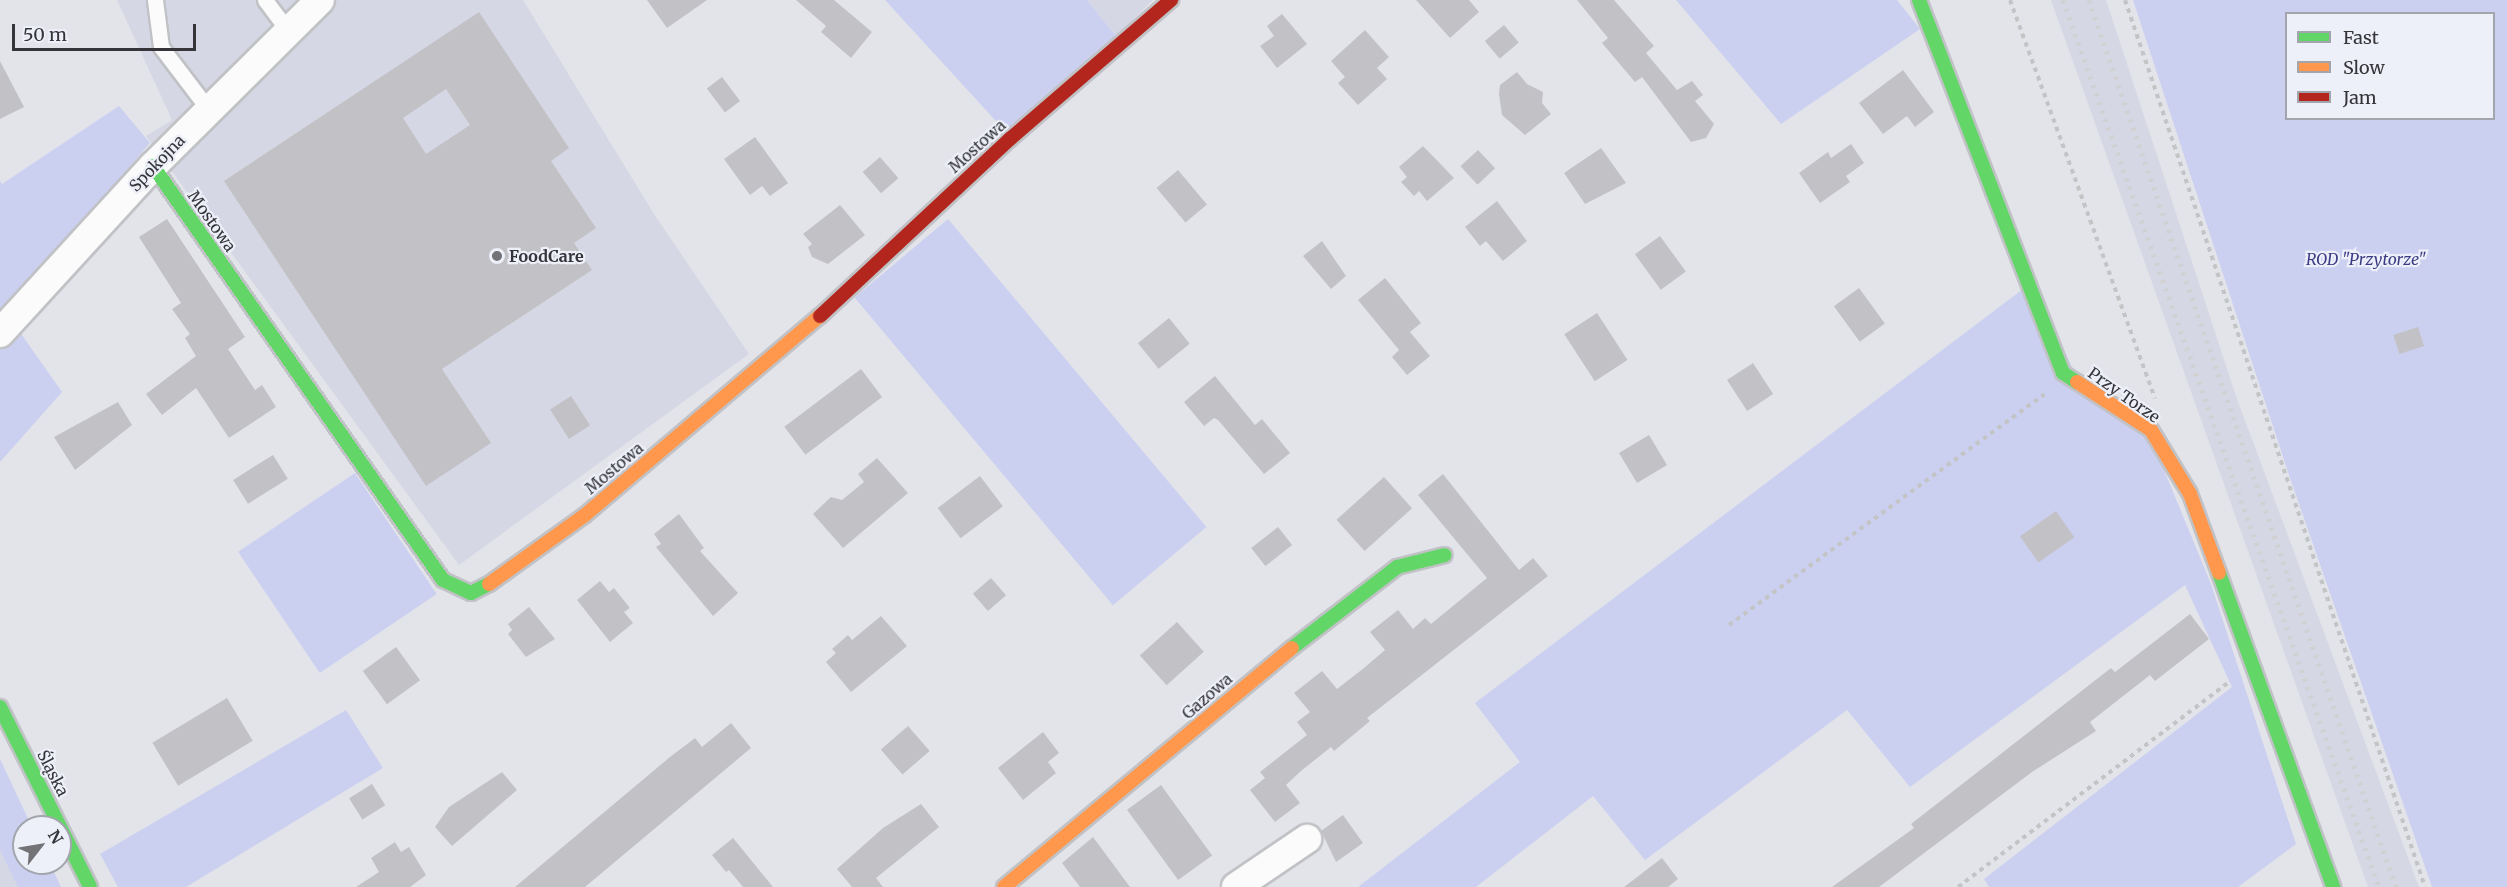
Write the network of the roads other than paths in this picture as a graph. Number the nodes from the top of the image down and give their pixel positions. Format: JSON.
{"nodes":[{"id":1,"x":155,"y":0,"type":"edge"},
{"id":2,"x":265,"y":0,"type":"edge"},
{"id":3,"x":320,"y":0,"type":"edge"},
{"id":4,"x":1170,"y":0,"type":"edge"},
{"id":5,"x":1920,"y":0,"type":"edge"},
{"id":6,"x":288,"y":31,"type":"junction"},
{"id":7,"x":209,"y":110,"type":"junction"},
{"id":8,"x":153,"y":166,"type":"junction"},
{"id":9,"x":0,"y":333,"type":"edge"},
{"id":10,"x":1445,"y":555,"type":"dead end"},
{"id":11,"x":0,"y":707,"type":"edge"},
{"id":12,"x":1307,"y":839,"type":"dead end"},
{"id":13,"x":90,"y":887,"type":"edge"},
{"id":14,"x":1004,"y":887,"type":"edge"},
{"id":15,"x":1236,"y":887,"type":"edge"},
{"id":16,"x":2333,"y":887,"type":"edge"}],
"edges":[{"from":1,"to":7,"type":"lane"},
{"from":2,"to":6,"type":"lane"},
{"from":3,"to":6,"type":"street","name":"Spokojna"},
{"from":4,"to":8,"type":"street","name":"Mostowa"},
{"from":5,"to":16,"type":"street","name":"Przy Torze"},
{"from":6,"to":7,"type":"street","name":"Spokojna"},
{"from":7,"to":8,"type":"street","name":"Spokojna"},
{"from":8,"to":9,"type":"street","name":"Spokojna"},
{"from":10,"to":14,"type":"street","name":"Gazowa"},
{"from":11,"to":13,"type":"street","name":"Śląska"},
{"from":12,"to":15,"type":"street"}]}
